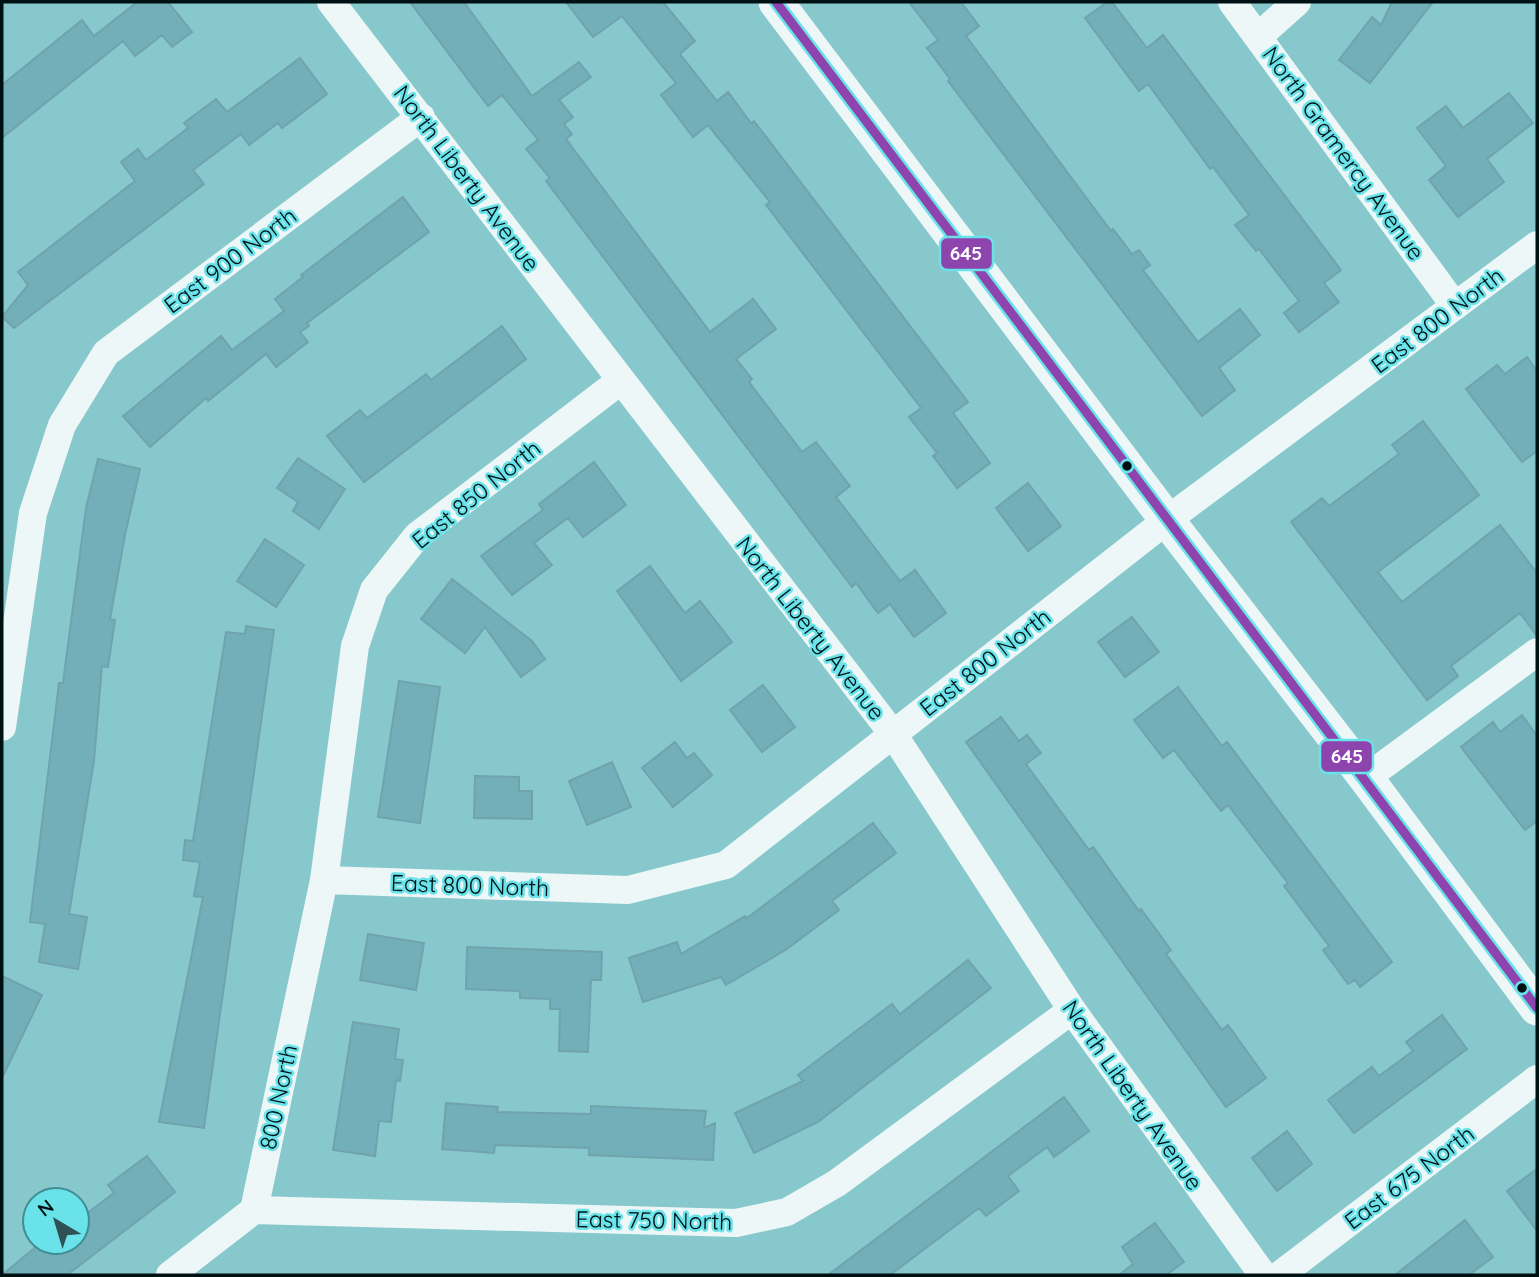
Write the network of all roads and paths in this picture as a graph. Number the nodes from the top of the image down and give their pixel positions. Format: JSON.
{"nodes":[{"id":1,"x":331,"y":2,"type":"edge"},
{"id":2,"x":776,"y":2,"type":"edge"},
{"id":3,"x":1232,"y":2,"type":"edge"},
{"id":4,"x":1297,"y":2,"type":"edge"},
{"id":5,"x":1259,"y":36,"type":"junction"},
{"id":6,"x":421,"y":117,"type":"junction"},
{"id":7,"x":1537,"y":245,"type":"edge"},
{"id":8,"x":1455,"y":306,"type":"junction"},
{"id":9,"x":620,"y":381,"type":"junction"},
{"id":10,"x":1167,"y":520,"type":"junction"},
{"id":11,"x":1537,"y":652,"type":"edge"},
{"id":12,"x":2,"y":727,"type":"edge"},
{"id":13,"x":893,"y":734,"type":"junction"},
{"id":14,"x":1366,"y":778,"type":"junction"},
{"id":15,"x":324,"y":880,"type":"junction"},
{"id":16,"x":1537,"y":1008,"type":"edge"},
{"id":17,"x":1072,"y":1010,"type":"junction"},
{"id":18,"x":1537,"y":1079,"type":"edge"},
{"id":19,"x":254,"y":1210,"type":"junction"},
{"id":20,"x":170,"y":1275,"type":"edge"},
{"id":21,"x":1263,"y":1275,"type":"edge"},
{"id":22,"x":1280,"y":1275,"type":"edge"}],
"edges":[{"from":1,"to":6,"type":"street","name":"North Liberty Avenue"},
{"from":2,"to":10,"type":"street"},
{"from":3,"to":5,"type":"street","name":"North Gramercy Avenue"},
{"from":4,"to":5,"type":"street"},
{"from":5,"to":8,"type":"street","name":"North Gramercy Avenue"},
{"from":6,"to":9,"type":"street","name":"North Liberty Avenue"},
{"from":6,"to":12,"type":"street","name":"East 900 North"},
{"from":7,"to":8,"type":"street","name":"East 800 North"},
{"from":8,"to":10,"type":"street","name":"East 800 North"},
{"from":9,"to":13,"type":"street","name":"North Liberty Avenue"},
{"from":9,"to":15,"type":"street","name":"East 850 North"},
{"from":10,"to":13,"type":"street","name":"East 800 North"},
{"from":10,"to":14,"type":"street"},
{"from":11,"to":14,"type":"street"},
{"from":13,"to":15,"type":"street","name":"East 800 North"},
{"from":13,"to":17,"type":"street","name":"North Liberty Avenue"},
{"from":14,"to":16,"type":"street"},
{"from":15,"to":19,"type":"street","name":"800 North"},
{"from":17,"to":19,"type":"street","name":"East 750 North"},
{"from":17,"to":21,"type":"street","name":"North Liberty Avenue"},
{"from":18,"to":22,"type":"street","name":"East 675 North"},
{"from":19,"to":20,"type":"street"}]}
